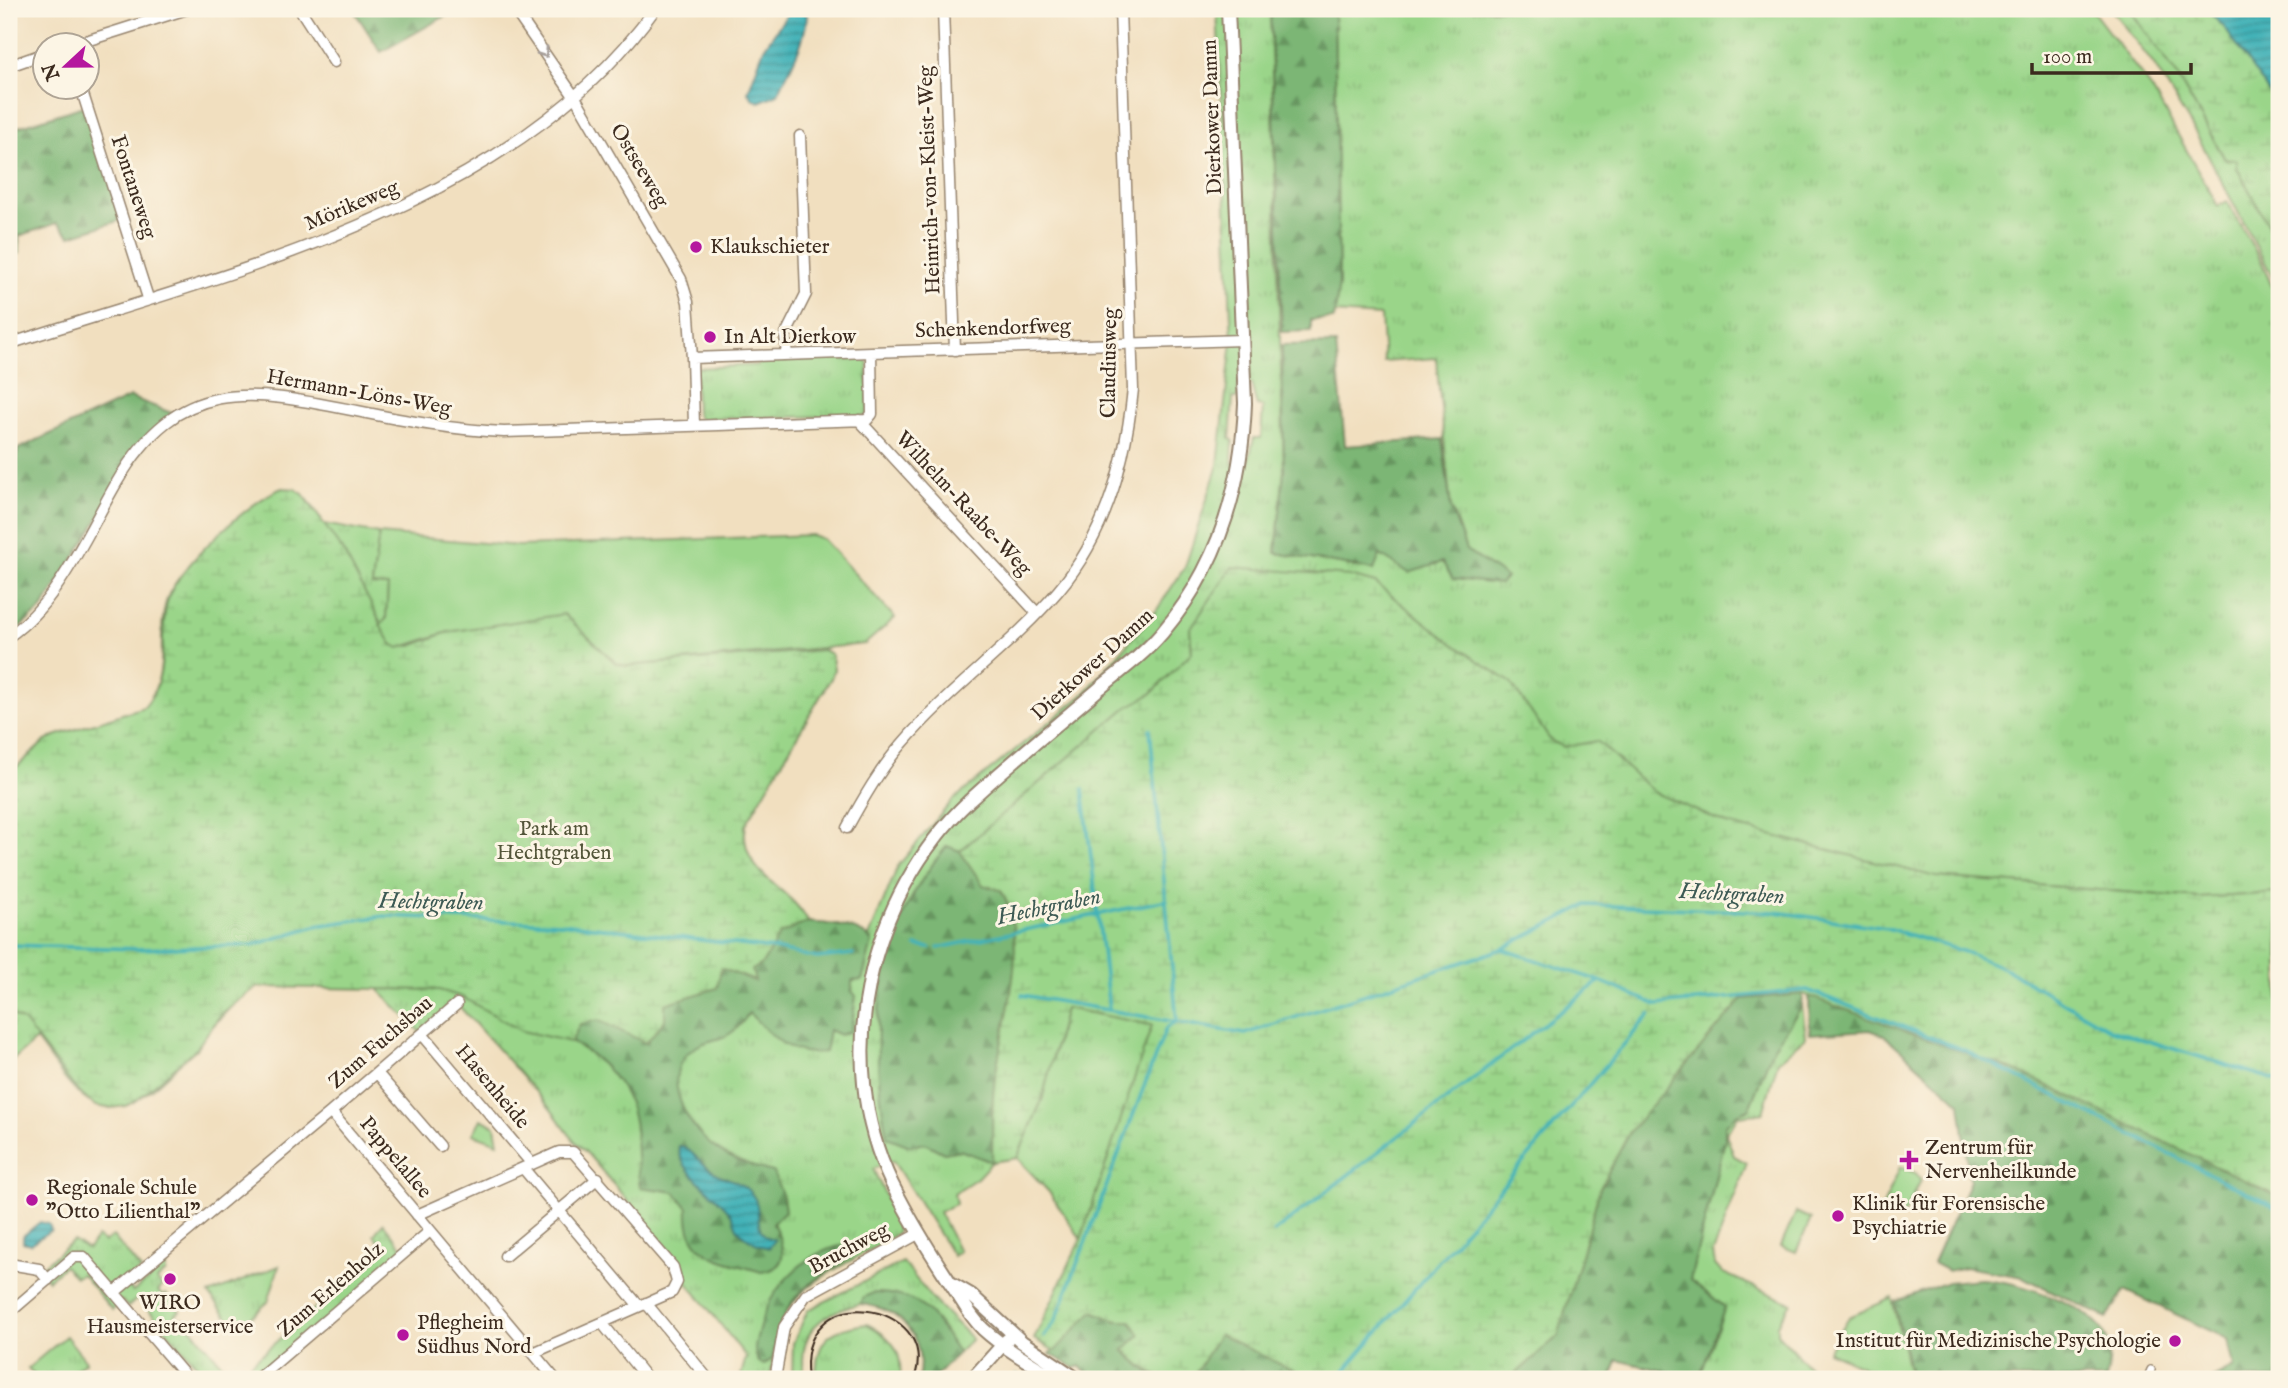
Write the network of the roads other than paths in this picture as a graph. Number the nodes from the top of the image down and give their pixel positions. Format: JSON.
{"nodes":[{"id":1,"x":187,"y":9,"type":"edge"},
{"id":2,"x":300,"y":9,"type":"edge"},
{"id":3,"x":514,"y":9,"type":"edge"},
{"id":4,"x":655,"y":9,"type":"edge"},
{"id":5,"x":943,"y":9,"type":"edge"},
{"id":6,"x":1120,"y":9,"type":"edge"},
{"id":7,"x":1228,"y":9,"type":"edge"},
{"id":8,"x":102,"y":36,"type":"edge"},
{"id":9,"x":32,"y":58,"type":"edge"},
{"id":10,"x":334,"y":62,"type":"dead end"},
{"id":11,"x":9,"y":66,"type":"edge"},
{"id":12,"x":574,"y":97,"type":"junction"},
{"id":13,"x":85,"y":102,"type":"edge"},
{"id":14,"x":800,"y":136,"type":"dead end"},
{"id":15,"x":148,"y":298,"type":"junction"},
{"id":16,"x":1242,"y":340,"type":"junction"},
{"id":17,"x":1132,"y":343,"type":"junction"},
{"id":18,"x":9,"y":344,"type":"edge"},
{"id":19,"x":955,"y":350,"type":"junction"},
{"id":20,"x":871,"y":352,"type":"junction"},
{"id":21,"x":786,"y":355,"type":"junction"},
{"id":22,"x":692,"y":358,"type":"junction"},
{"id":23,"x":859,"y":421,"type":"junction"},
{"id":24,"x":694,"y":425,"type":"junction"},
{"id":25,"x":1037,"y":613,"type":"junction"},
{"id":26,"x":9,"y":636,"type":"edge"},
{"id":27,"x":847,"y":828,"type":"dead end"},
{"id":28,"x":457,"y":1004,"type":"dead end"},
{"id":29,"x":422,"y":1034,"type":"junction"},
{"id":30,"x":377,"y":1073,"type":"junction"},
{"id":31,"x":331,"y":1112,"type":"junction"},
{"id":32,"x":440,"y":1146,"type":"dead end"},
{"id":33,"x":528,"y":1166,"type":"junction"},
{"id":34,"x":598,"y":1178,"type":"junction"},
{"id":35,"x":560,"y":1211,"type":"junction"},
{"id":36,"x":417,"y":1215,"type":"junction"},
{"id":37,"x":430,"y":1231,"type":"junction"},
{"id":38,"x":918,"y":1234,"type":"junction"},
{"id":39,"x":505,"y":1256,"type":"dead end"},
{"id":40,"x":9,"y":1264,"type":"edge"},
{"id":41,"x":48,"y":1280,"type":"junction"},
{"id":42,"x":952,"y":1284,"type":"junction"},
{"id":43,"x":115,"y":1292,"type":"junction"},
{"id":44,"x":643,"y":1305,"type":"junction"},
{"id":45,"x":9,"y":1313,"type":"edge"},
{"id":46,"x":602,"y":1323,"type":"junction"},
{"id":47,"x":1012,"y":1334,"type":"junction"},
{"id":48,"x":1003,"y":1345,"type":"junction"},
{"id":49,"x":533,"y":1353,"type":"junction"},
{"id":50,"x":2151,"y":1370,"type":"dead end"},
{"id":51,"x":188,"y":1379,"type":"edge"},
{"id":52,"x":257,"y":1379,"type":"edge"},
{"id":53,"x":555,"y":1379,"type":"edge"},
{"id":54,"x":647,"y":1379,"type":"edge"},
{"id":55,"x":708,"y":1379,"type":"edge"},
{"id":56,"x":775,"y":1379,"type":"edge"},
{"id":57,"x":972,"y":1379,"type":"edge"},
{"id":58,"x":1057,"y":1379,"type":"edge"},
{"id":59,"x":1077,"y":1379,"type":"edge"},
{"id":60,"x":2147,"y":1379,"type":"edge"}],
"edges":[{"from":1,"to":8,"type":"street"},
{"from":2,"to":10,"type":"street"},
{"from":3,"to":12,"type":"street","name":"Ostseeweg","one_way":true},
{"from":4,"to":12,"type":"street","name":"Mörikeweg"},
{"from":5,"to":19,"type":"street","name":"Heinrich-von-Kleist-Weg"},
{"from":6,"to":17,"type":"street","name":"Claudiusweg"},
{"from":7,"to":16,"type":"street","name":"Dierkower Damm"},
{"from":9,"to":11,"type":"street"},
{"from":12,"to":15,"type":"street","name":"Mörikeweg"},
{"from":12,"to":22,"type":"street","name":"Ostseeweg"},
{"from":13,"to":15,"type":"street","name":"Fontaneweg"},
{"from":14,"to":21,"type":"street"},
{"from":15,"to":18,"type":"street","name":"Mörikeweg"},
{"from":16,"to":17,"type":"street","name":"Schenkendorfweg"},
{"from":16,"to":38,"type":"street","name":"Dierkower Damm"},
{"from":17,"to":19,"type":"street","name":"Schenkendorfweg"},
{"from":17,"to":25,"type":"street","name":"Claudiusweg"},
{"from":19,"to":20,"type":"street","name":"Schenkendorfweg"},
{"from":20,"to":21,"type":"street","name":"Schenkendorfweg"},
{"from":20,"to":23,"type":"street"},
{"from":21,"to":22,"type":"street","name":"Schenkendorfweg"},
{"from":22,"to":24,"type":"street","name":"Ostseeweg"},
{"from":23,"to":24,"type":"street","name":"Hermann-Löns-Weg"},
{"from":23,"to":25,"type":"street","name":"Wilhelm-Raabe-Weg"},
{"from":24,"to":26,"type":"street","name":"Hermann-Löns-Weg"},
{"from":25,"to":27,"type":"street","name":"Claudiusweg"},
{"from":28,"to":29,"type":"street","name":"Zum Fuchsbau"},
{"from":29,"to":30,"type":"street","name":"Zum Fuchsbau"},
{"from":29,"to":33,"type":"street","name":"Hasenheide"},
{"from":30,"to":31,"type":"street","name":"Zum Fuchsbau"},
{"from":30,"to":32,"type":"street"},
{"from":31,"to":36,"type":"street","name":"Pappelallee"},
{"from":31,"to":43,"type":"street","name":"Pappelallee"},
{"from":33,"to":34,"type":"street"},
{"from":33,"to":35,"type":"street","name":"Hasenheide"},
{"from":33,"to":36,"type":"street"},
{"from":34,"to":35,"type":"street"},
{"from":34,"to":44,"type":"street"},
{"from":35,"to":39,"type":"street"},
{"from":35,"to":44,"type":"street","name":"Hasenheide"},
{"from":36,"to":37,"type":"street","name":"Pappelallee"},
{"from":37,"to":49,"type":"street","name":"Pappelallee"},
{"from":37,"to":52,"type":"street","name":"Zum Erlenholz"},
{"from":38,"to":42,"type":"street","name":"Dierkower Damm"},
{"from":38,"to":56,"type":"street","name":"Bruchweg"},
{"from":40,"to":41,"type":"street"},
{"from":41,"to":43,"type":"street"},
{"from":41,"to":45,"type":"street"},
{"from":42,"to":47,"type":"street","name":"Dierkower Damm"},
{"from":42,"to":48,"type":"street","name":"Dierkower Damm"},
{"from":43,"to":51,"type":"street"},
{"from":44,"to":46,"type":"street"},
{"from":44,"to":55,"type":"street"},
{"from":46,"to":49,"type":"street"},
{"from":46,"to":54,"type":"street"},
{"from":47,"to":48,"type":"street"},
{"from":47,"to":59,"type":"street","name":"Dierkower Damm"},
{"from":48,"to":57,"type":"street"},
{"from":48,"to":58,"type":"street","name":"Dierkower Damm"},
{"from":49,"to":53,"type":"street","name":"Pappelallee"},
{"from":50,"to":60,"type":"street"}]}
